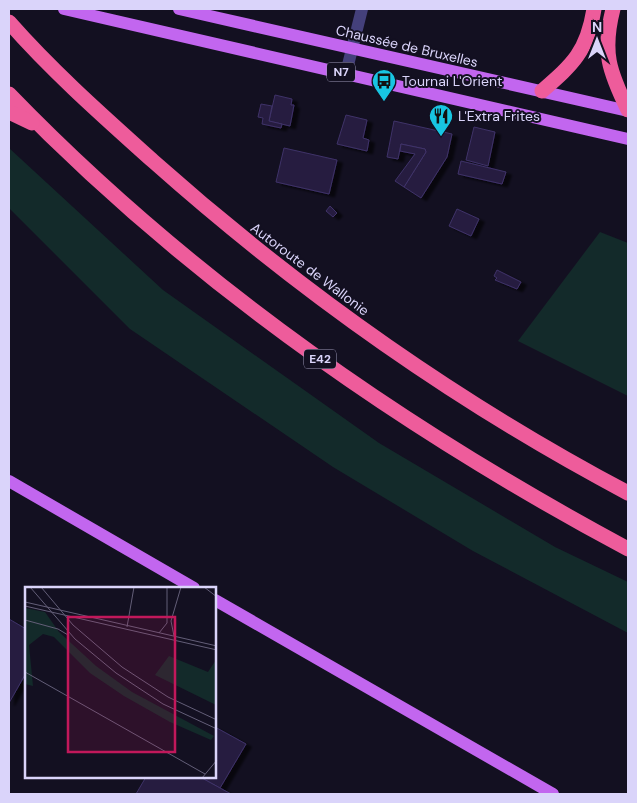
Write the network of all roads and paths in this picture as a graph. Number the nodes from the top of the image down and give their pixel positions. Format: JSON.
{"nodes":[{"id":1,"x":64,"y":9,"type":"edge"},
{"id":2,"x":179,"y":9,"type":"edge"},
{"id":3,"x":362,"y":9,"type":"edge"},
{"id":4,"x":594,"y":9,"type":"edge"},
{"id":5,"x":613,"y":9,"type":"edge"},
{"id":6,"x":9,"y":22,"type":"edge"},
{"id":7,"x":352,"y":49,"type":"junction"},
{"id":8,"x":346,"y":73,"type":"junction"},
{"id":9,"x":542,"y":91,"type":"junction"},
{"id":10,"x":9,"y":94,"type":"edge"},
{"id":11,"x":628,"y":110,"type":"edge"},
{"id":12,"x":9,"y":112,"type":"edge"},
{"id":13,"x":40,"y":127,"type":"junction"},
{"id":14,"x":623,"y":138,"type":"edge"},
{"id":15,"x":9,"y":481,"type":"edge"},
{"id":16,"x":628,"y":493,"type":"edge"},
{"id":17,"x":628,"y":549,"type":"edge"},
{"id":18,"x":192,"y":587,"type":"edge"},
{"id":19,"x":216,"y":601,"type":"edge"},
{"id":20,"x":553,"y":794,"type":"edge"}],
"edges":[{"from":1,"to":8,"type":"main road","number":"N7"},
{"from":2,"to":7,"type":"main road","name":"Chaussée de Bruxelles","number":"N7"},
{"from":3,"to":7,"type":"street"},
{"from":4,"to":9,"type":"highway"},
{"from":5,"to":11,"type":"highway"},
{"from":6,"to":16,"type":"highway","name":"Autoroute de Wallonie"},
{"from":7,"to":8,"type":"street"},
{"from":7,"to":9,"type":"main road","name":"Chaussée de Bruxelles","number":"N7"},
{"from":8,"to":14,"type":"main road","number":"N7"},
{"from":9,"to":11,"type":"main road","name":"Chaussée de Bruxelles","number":"N7"},
{"from":10,"to":13,"type":"highway","number":"E42"},
{"from":12,"to":13,"type":"highway"},
{"from":13,"to":17,"type":"highway","number":"E42"},
{"from":15,"to":18,"type":"main road"},
{"from":19,"to":20,"type":"main road"}]}
